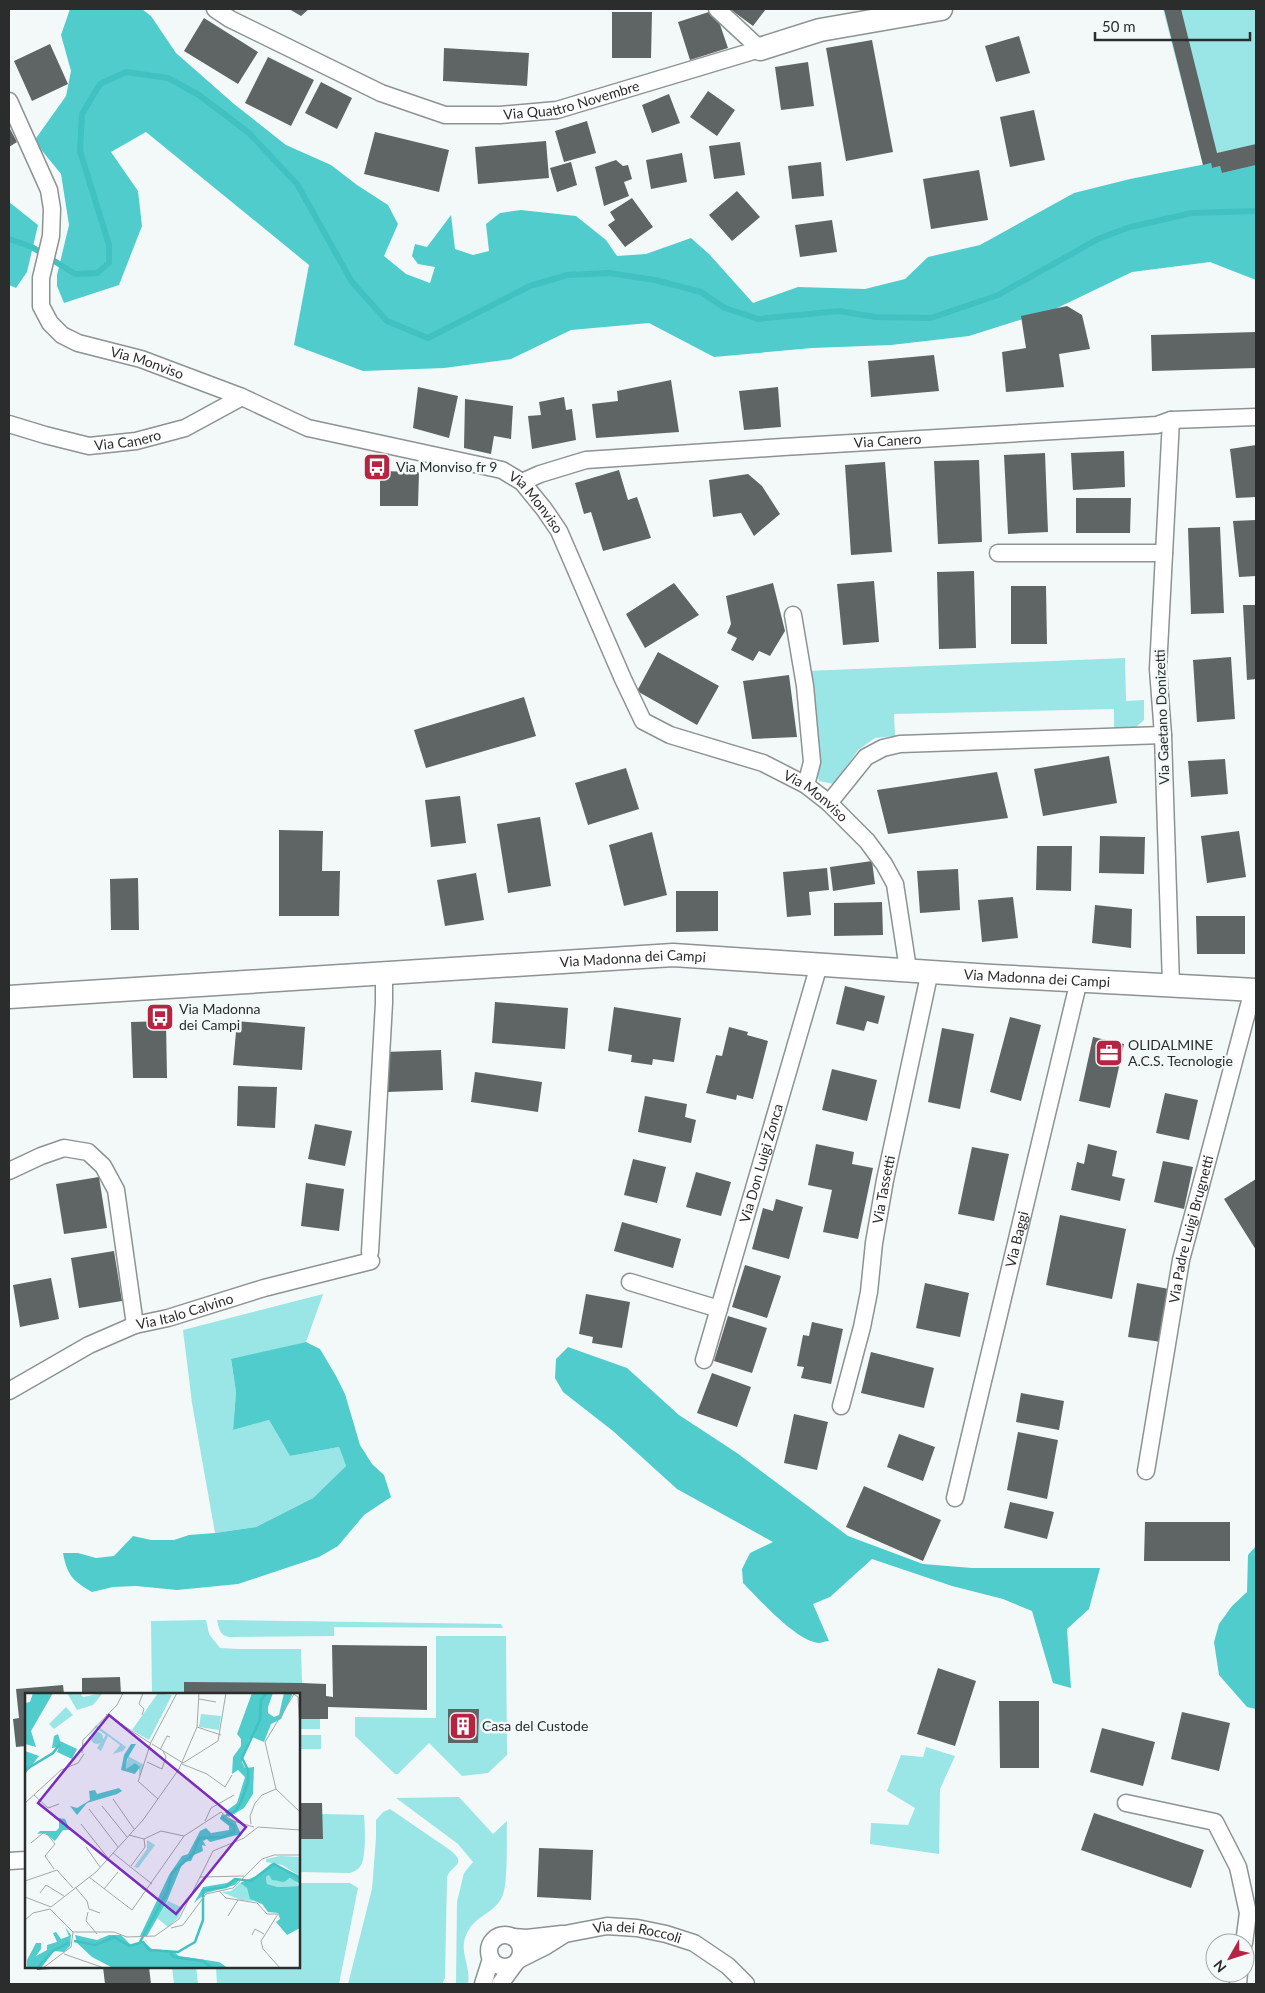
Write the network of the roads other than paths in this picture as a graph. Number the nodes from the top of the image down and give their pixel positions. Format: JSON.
{"nodes":[{"id":1,"x":215,"y":9,"type":"edge"},
{"id":2,"x":717,"y":9,"type":"edge"},
{"id":3,"x":941,"y":9,"type":"edge"},
{"id":4,"x":760,"y":49,"type":"junction"},
{"id":5,"x":9,"y":101,"type":"edge"},
{"id":6,"x":242,"y":397,"type":"junction"},
{"id":7,"x":1256,"y":417,"type":"edge"},
{"id":8,"x":1171,"y":420,"type":"junction"},
{"id":9,"x":9,"y":424,"type":"edge"},
{"id":10,"x":522,"y":482,"type":"junction"},
{"id":11,"x":998,"y":552,"type":"dead end"},
{"id":12,"x":1164,"y":553,"type":"junction"},
{"id":13,"x":792,"y":615,"type":"dead end"},
{"id":14,"x":1163,"y":735,"type":"junction"},
{"id":15,"x":806,"y":785,"type":"junction"},
{"id":16,"x":829,"y":803,"type":"junction"},
{"id":17,"x":819,"y":965,"type":"junction"},
{"id":18,"x":908,"y":970,"type":"junction"},
{"id":19,"x":930,"y":972,"type":"junction"},
{"id":20,"x":384,"y":974,"type":"junction"},
{"id":21,"x":1079,"y":980,"type":"junction"},
{"id":22,"x":1171,"y":985,"type":"junction"},
{"id":23,"x":1255,"y":990,"type":"edge"},
{"id":24,"x":9,"y":997,"type":"edge"},
{"id":25,"x":9,"y":1171,"type":"edge"},
{"id":26,"x":630,"y":1282,"type":"dead end"},
{"id":27,"x":719,"y":1309,"type":"junction"},
{"id":28,"x":135,"y":1326,"type":"junction"},
{"id":29,"x":704,"y":1360,"type":"dead end"},
{"id":30,"x":9,"y":1391,"type":"edge"},
{"id":31,"x":841,"y":1406,"type":"dead end"},
{"id":32,"x":1146,"y":1471,"type":"dead end"},
{"id":33,"x":955,"y":1498,"type":"dead end"},
{"id":34,"x":1126,"y":1803,"type":"dead end"},
{"id":35,"x":25,"y":1860,"type":"edge"},
{"id":36,"x":9,"y":1861,"type":"edge"},
{"id":37,"x":1245,"y":1933,"type":"edge"},
{"id":38,"x":565,"y":1934,"type":"junction"},
{"id":39,"x":513,"y":1937,"type":"junction"},
{"id":40,"x":491,"y":1959,"type":"junction"},
{"id":41,"x":517,"y":1962,"type":"junction"},
{"id":42,"x":483,"y":1984,"type":"edge"},
{"id":43,"x":500,"y":1984,"type":"edge"},
{"id":44,"x":746,"y":1984,"type":"edge"}],
"edges":[{"from":1,"to":4,"type":"street","name":"Via Quattro Novembre"},
{"from":2,"to":4,"type":"street"},
{"from":3,"to":4,"type":"street","name":"Via Quattro Novembre"},
{"from":5,"to":6,"type":"street","name":"Via Monviso"},
{"from":6,"to":9,"type":"street","name":"Via Canero"},
{"from":6,"to":10,"type":"street","name":"Via Monviso"},
{"from":7,"to":8,"type":"street","name":"Via Canero"},
{"from":8,"to":10,"type":"street","name":"Via Canero"},
{"from":8,"to":12,"type":"street","name":"Via Gaetano Donizetti"},
{"from":10,"to":15,"type":"street","name":"Via Monviso"},
{"from":11,"to":12,"type":"street"},
{"from":12,"to":14,"type":"street","name":"Via Gaetano Donizetti"},
{"from":13,"to":15,"type":"street"},
{"from":14,"to":16,"type":"street"},
{"from":14,"to":22,"type":"street","name":"Via Gaetano Donizetti"},
{"from":15,"to":16,"type":"street","name":"Via Monviso"},
{"from":16,"to":18,"type":"street","name":"Via Monviso"},
{"from":17,"to":18,"type":"street","name":"Via Madonna dei Campi"},
{"from":17,"to":20,"type":"street","name":"Via Madonna dei Campi"},
{"from":17,"to":27,"type":"street","name":"Via Don Luigi Zonca"},
{"from":18,"to":19,"type":"street","name":"Via Madonna dei Campi"},
{"from":19,"to":21,"type":"street","name":"Via Madonna dei Campi"},
{"from":19,"to":31,"type":"street","name":"Via Tassetti"},
{"from":20,"to":24,"type":"street","name":"Via Madonna dei Campi"},
{"from":20,"to":28,"type":"street","name":"Via Italo Calvino"},
{"from":21,"to":22,"type":"street","name":"Via Madonna dei Campi"},
{"from":21,"to":33,"type":"street","name":"Via Baggi"},
{"from":22,"to":23,"type":"street","name":"Via Madonna dei Campi"},
{"from":23,"to":32,"type":"street","name":"Via Padre Luigi Brugnetti"},
{"from":25,"to":28,"type":"street"},
{"from":26,"to":27,"type":"street"},
{"from":27,"to":29,"type":"street","name":"Via Don Luigi Zonca"},
{"from":28,"to":30,"type":"street","name":"Via Italo Calvino"},
{"from":34,"to":37,"type":"street"},
{"from":35,"to":36,"type":"street"},
{"from":38,"to":39,"type":"street"},
{"from":38,"to":41,"type":"street","name":"Via dei Roccoli"},
{"from":38,"to":44,"type":"street","name":"Via dei Roccoli"},
{"from":39,"to":40,"type":"street"},
{"from":39,"to":41,"type":"street"},
{"from":40,"to":41,"type":"street"},
{"from":40,"to":42,"type":"street"},
{"from":41,"to":43,"type":"street","name":"Via dei Roccoli"}]}
